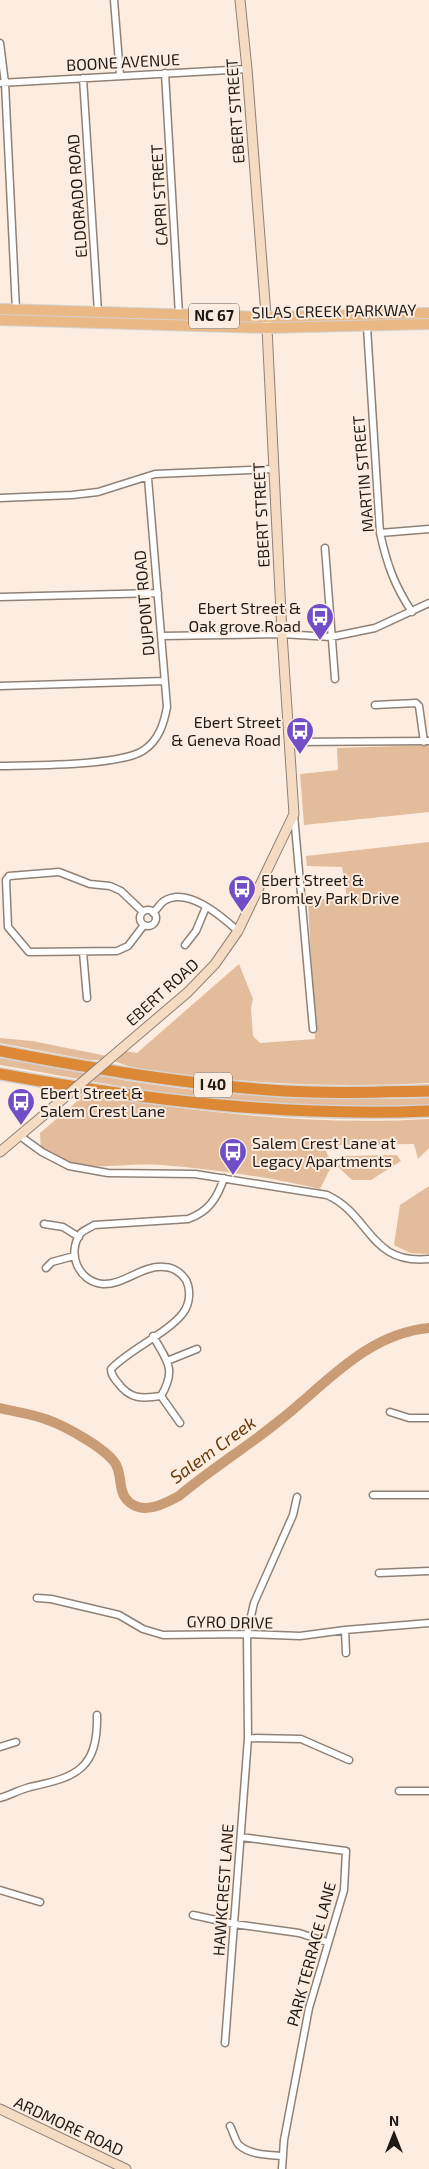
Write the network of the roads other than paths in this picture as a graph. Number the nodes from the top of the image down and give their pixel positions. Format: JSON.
{"nodes":[{"id":1,"x":114,"y":0,"type":"edge"},
{"id":2,"x":240,"y":0,"type":"edge"},
{"id":3,"x":0,"y":43,"type":"edge"},
{"id":4,"x":248,"y":69,"type":"junction"},
{"id":5,"x":165,"y":72,"type":"junction"},
{"id":6,"x":120,"y":76,"type":"junction"},
{"id":7,"x":83,"y":78,"type":"junction"},
{"id":8,"x":2,"y":83,"type":"edge"},
{"id":9,"x":0,"y":309,"type":"edge"},
{"id":10,"x":16,"y":310,"type":"junction"},
{"id":11,"x":98,"y":312,"type":"junction"},
{"id":12,"x":429,"y":313,"type":"edge"},
{"id":13,"x":179,"y":315,"type":"junction"},
{"id":14,"x":266,"y":317,"type":"junction"},
{"id":15,"x":0,"y":320,"type":"edge"},
{"id":16,"x":429,"y":324,"type":"edge"},
{"id":17,"x":367,"y":327,"type":"junction"},
{"id":18,"x":267,"y":328,"type":"junction"},
{"id":19,"x":274,"y":470,"type":"junction"},
{"id":20,"x":148,"y":478,"type":"junction"},
{"id":21,"x":0,"y":498,"type":"edge"},
{"id":22,"x":429,"y":529,"type":"edge"},
{"id":23,"x":380,"y":533,"type":"junction"},
{"id":24,"x":326,"y":548,"type":"dead end"},
{"id":25,"x":158,"y":592,"type":"junction"},
{"id":26,"x":0,"y":597,"type":"edge"},
{"id":27,"x":429,"y":603,"type":"edge"},
{"id":28,"x":412,"y":612,"type":"junction"},
{"id":29,"x":282,"y":634,"type":"junction"},
{"id":30,"x":162,"y":636,"type":"junction"},
{"id":31,"x":332,"y":637,"type":"junction"},
{"id":32,"x":336,"y":679,"type":"dead end"},
{"id":33,"x":165,"y":681,"type":"junction"},
{"id":34,"x":0,"y":686,"type":"edge"},
{"id":35,"x":375,"y":704,"type":"dead end"},
{"id":36,"x":290,"y":742,"type":"junction"},
{"id":37,"x":427,"y":742,"type":"edge"},
{"id":38,"x":0,"y":766,"type":"edge"},
{"id":39,"x":294,"y":814,"type":"junction"},
{"id":40,"x":206,"y":907,"type":"junction"},
{"id":41,"x":142,"y":912,"type":"junction"},
{"id":42,"x":153,"y":913,"type":"junction"},
{"id":43,"x":144,"y":925,"type":"junction"},
{"id":44,"x":238,"y":931,"type":"junction"},
{"id":45,"x":185,"y":945,"type":"dead end"},
{"id":46,"x":84,"y":952,"type":"junction"},
{"id":47,"x":87,"y":998,"type":"dead end"},
{"id":48,"x":313,"y":1029,"type":"dead end"},
{"id":49,"x":0,"y":1051,"type":"edge"},
{"id":50,"x":0,"y":1074,"type":"edge"},
{"id":51,"x":429,"y":1091,"type":"edge"},
{"id":52,"x":429,"y":1111,"type":"edge"},
{"id":53,"x":20,"y":1136,"type":"junction"},
{"id":54,"x":0,"y":1152,"type":"edge"},
{"id":55,"x":224,"y":1178,"type":"junction"},
{"id":56,"x":44,"y":1224,"type":"dead end"},
{"id":57,"x":79,"y":1237,"type":"junction"},
{"id":58,"x":74,"y":1256,"type":"junction"},
{"id":59,"x":429,"y":1259,"type":"edge"},
{"id":60,"x":46,"y":1268,"type":"dead end"},
{"id":61,"x":153,"y":1336,"type":"junction"},
{"id":62,"x":197,"y":1349,"type":"dead end"},
{"id":63,"x":167,"y":1361,"type":"junction"},
{"id":64,"x":161,"y":1396,"type":"junction"},
{"id":65,"x":390,"y":1412,"type":"dead end"},
{"id":66,"x":429,"y":1418,"type":"edge"},
{"id":67,"x":180,"y":1423,"type":"dead end"},
{"id":68,"x":373,"y":1495,"type":"dead end"},
{"id":69,"x":429,"y":1495,"type":"edge"},
{"id":70,"x":297,"y":1497,"type":"dead end"},
{"id":71,"x":429,"y":1572,"type":"edge"},
{"id":72,"x":379,"y":1573,"type":"dead end"},
{"id":73,"x":37,"y":1598,"type":"dead end"},
{"id":74,"x":429,"y":1623,"type":"edge"},
{"id":75,"x":345,"y":1630,"type":"junction"},
{"id":76,"x":247,"y":1634,"type":"junction"},
{"id":77,"x":346,"y":1653,"type":"dead end"},
{"id":78,"x":97,"y":1715,"type":"dead end"},
{"id":79,"x":248,"y":1738,"type":"junction"},
{"id":80,"x":16,"y":1742,"type":"dead end"},
{"id":81,"x":0,"y":1747,"type":"edge"},
{"id":82,"x":349,"y":1760,"type":"dead end"},
{"id":83,"x":399,"y":1791,"type":"dead end"},
{"id":84,"x":429,"y":1791,"type":"edge"},
{"id":85,"x":0,"y":1798,"type":"edge"},
{"id":86,"x":241,"y":1837,"type":"junction"},
{"id":87,"x":0,"y":1890,"type":"edge"},
{"id":88,"x":40,"y":1902,"type":"dead end"},
{"id":89,"x":193,"y":1915,"type":"dead end"},
{"id":90,"x":234,"y":1924,"type":"junction"},
{"id":91,"x":327,"y":1942,"type":"junction"},
{"id":92,"x":225,"y":2043,"type":"dead end"},
{"id":93,"x":0,"y":2109,"type":"edge"},
{"id":94,"x":230,"y":2126,"type":"dead end"},
{"id":95,"x":283,"y":2156,"type":"junction"},
{"id":96,"x":126,"y":2169,"type":"edge"},
{"id":97,"x":282,"y":2169,"type":"edge"}],
"edges":[{"from":1,"to":6,"type":"street"},
{"from":2,"to":4,"type":"main road","name":"EBERT STREET"},
{"from":3,"to":8,"type":"street"},
{"from":4,"to":5,"type":"street","name":"BOONE AVENUE"},
{"from":4,"to":14,"type":"main road","name":"EBERT STREET"},
{"from":5,"to":6,"type":"street","name":"BOONE AVENUE"},
{"from":5,"to":13,"type":"street","name":"CAPRI STREET"},
{"from":6,"to":7,"type":"street","name":"BOONE AVENUE"},
{"from":7,"to":8,"type":"street","name":"BOONE AVENUE"},
{"from":7,"to":11,"type":"street","name":"ELDORADO ROAD"},
{"from":8,"to":10,"type":"street"},
{"from":9,"to":10,"type":"main road","name":"SILAS CREEK PARKWAY","number":"NC 67"},
{"from":10,"to":11,"type":"main road","name":"SILAS CREEK PARKWAY","number":"NC 67"},
{"from":11,"to":13,"type":"main road","name":"SILAS CREEK PARKWAY","number":"NC 67"},
{"from":12,"to":14,"type":"main road","name":"SILAS CREEK PARKWAY","number":"NC 67"},
{"from":13,"to":14,"type":"main road","name":"SILAS CREEK PARKWAY","number":"NC 67"},
{"from":14,"to":18,"type":"main road","name":"EBERT STREET"},
{"from":15,"to":18,"type":"main road","name":"SILAS CREEK PARKWAY","number":"NC 67"},
{"from":16,"to":17,"type":"main road","name":"SILAS CREEK PARKWAY","number":"NC 67"},
{"from":17,"to":18,"type":"main road","name":"SILAS CREEK PARKWAY","number":"NC 67"},
{"from":17,"to":23,"type":"street","name":"MARTIN STREET"},
{"from":18,"to":19,"type":"main road","name":"EBERT STREET"},
{"from":19,"to":20,"type":"street"},
{"from":19,"to":29,"type":"main road","name":"EBERT STREET"},
{"from":20,"to":21,"type":"street"},
{"from":20,"to":25,"type":"street","name":"DUPONT ROAD"},
{"from":22,"to":23,"type":"street"},
{"from":23,"to":28,"type":"street","name":"MARTIN STREET"},
{"from":24,"to":31,"type":"street"},
{"from":25,"to":26,"type":"street"},
{"from":25,"to":30,"type":"street","name":"DUPONT ROAD"},
{"from":27,"to":28,"type":"street"},
{"from":28,"to":31,"type":"street"},
{"from":29,"to":30,"type":"street"},
{"from":29,"to":31,"type":"street"},
{"from":29,"to":36,"type":"main road","name":"EBERT STREET"},
{"from":30,"to":33,"type":"street","name":"DUPONT ROAD"},
{"from":31,"to":32,"type":"street"},
{"from":33,"to":34,"type":"street"},
{"from":33,"to":38,"type":"street","name":"DUPONT ROAD"},
{"from":35,"to":37,"type":"street"},
{"from":36,"to":37,"type":"street"},
{"from":36,"to":39,"type":"main road","name":"EBERT STREET"},
{"from":39,"to":44,"type":"main road","name":"EBERT ROAD"},
{"from":39,"to":48,"type":"street","name":"EBERT STREET"},
{"from":40,"to":42,"type":"street"},
{"from":40,"to":44,"type":"street"},
{"from":40,"to":45,"type":"street"},
{"from":41,"to":42,"type":"street"},
{"from":41,"to":43,"type":"street"},
{"from":41,"to":46,"type":"street"},
{"from":42,"to":43,"type":"street"},
{"from":43,"to":46,"type":"street"},
{"from":44,"to":53,"type":"main road","name":"EBERT ROAD","bridge":true},
{"from":46,"to":47,"type":"street"},
{"from":49,"to":51,"type":"highway","number":"I 40"},
{"from":50,"to":52,"type":"highway","number":"I 40"},
{"from":53,"to":54,"type":"main road","name":"EBERT ROAD"},
{"from":53,"to":55,"type":"street"},
{"from":55,"to":57,"type":"street"},
{"from":55,"to":59,"type":"street"},
{"from":56,"to":57,"type":"street"},
{"from":57,"to":58,"type":"street"},
{"from":58,"to":60,"type":"street"},
{"from":58,"to":61,"type":"street"},
{"from":61,"to":63,"type":"street"},
{"from":61,"to":64,"type":"street"},
{"from":62,"to":63,"type":"street"},
{"from":63,"to":64,"type":"street"},
{"from":64,"to":67,"type":"street"},
{"from":65,"to":66,"type":"street"},
{"from":68,"to":69,"type":"street"},
{"from":70,"to":76,"type":"street","name":"HAWKCREST LANE"},
{"from":71,"to":72,"type":"street"},
{"from":73,"to":76,"type":"street","name":"GYRO DRIVE"},
{"from":74,"to":75,"type":"street","name":"GYRO DRIVE"},
{"from":75,"to":76,"type":"street","name":"GYRO DRIVE"},
{"from":75,"to":77,"type":"street"},
{"from":76,"to":79,"type":"street","name":"HAWKCREST LANE"},
{"from":78,"to":85,"type":"street"},
{"from":79,"to":82,"type":"street"},
{"from":79,"to":86,"type":"street","name":"HAWKCREST LANE"},
{"from":80,"to":81,"type":"street"},
{"from":83,"to":84,"type":"street"},
{"from":86,"to":90,"type":"street","name":"HAWKCREST LANE"},
{"from":86,"to":91,"type":"street","name":"PARK TERRACE LANE"},
{"from":87,"to":88,"type":"street"},
{"from":89,"to":90,"type":"street"},
{"from":90,"to":91,"type":"street"},
{"from":90,"to":92,"type":"street","name":"HAWKCREST LANE"},
{"from":91,"to":95,"type":"street","name":"PARK TERRACE LANE"},
{"from":93,"to":96,"type":"main road","name":"ARDMORE ROAD"},
{"from":94,"to":95,"type":"street"},
{"from":95,"to":97,"type":"street","name":"PARK TERRACE LANE"}]}
